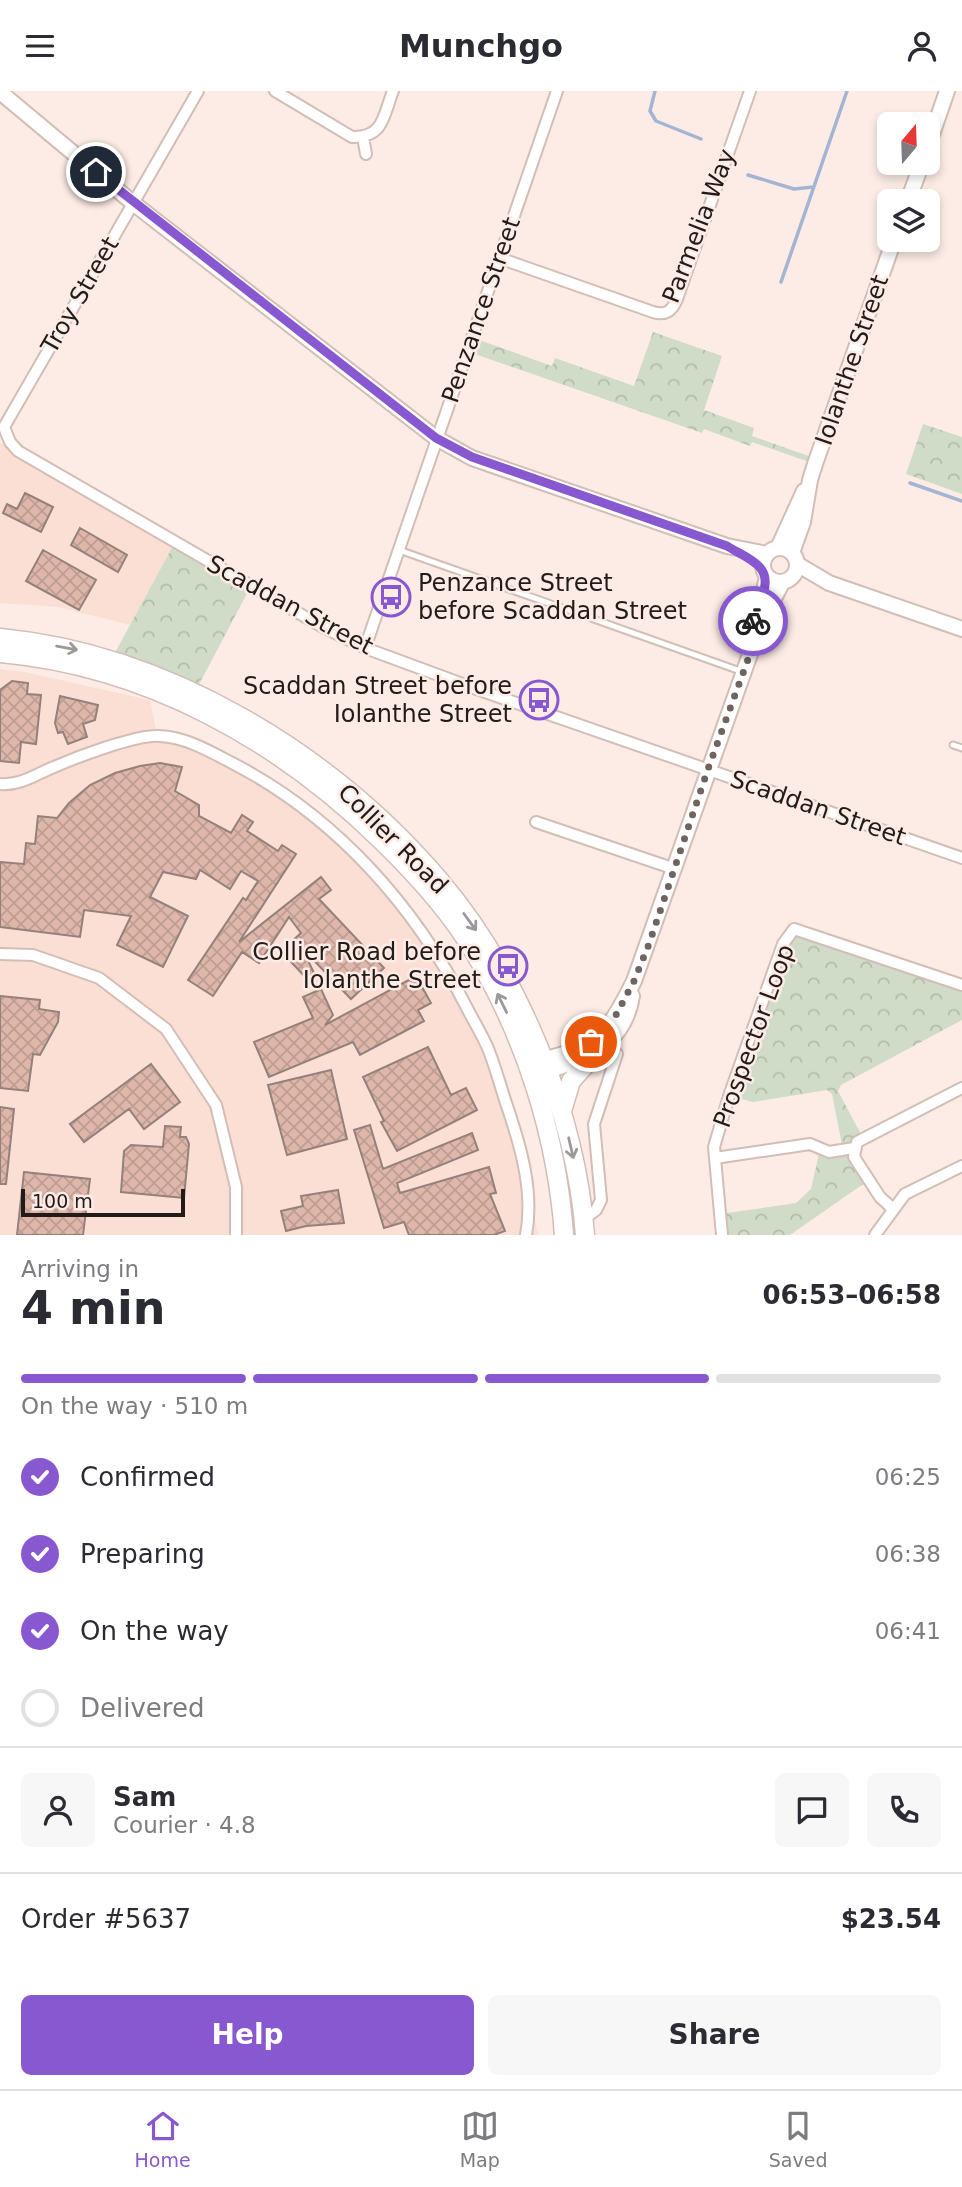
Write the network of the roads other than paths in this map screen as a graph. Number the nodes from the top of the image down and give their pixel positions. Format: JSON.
{"nodes":[{"id":1,"x":198,"y":91,"type":"edge"},
{"id":2,"x":275,"y":91,"type":"edge"},
{"id":3,"x":393,"y":91,"type":"edge"},
{"id":4,"x":557,"y":91,"type":"edge"},
{"id":5,"x":750,"y":91,"type":"edge"},
{"id":6,"x":947,"y":91,"type":"edge"},
{"id":7,"x":0,"y":92,"type":"edge"},
{"id":8,"x":940,"y":112,"type":"edge"},
{"id":9,"x":363,"y":137,"type":"junction"},
{"id":10,"x":366,"y":154,"type":"dead end"},
{"id":11,"x":133,"y":203,"type":"junction"},
{"id":12,"x":890,"y":252,"type":"edge"},
{"id":13,"x":499,"y":258,"type":"junction"},
{"id":14,"x":2,"y":427,"type":"edge"},
{"id":15,"x":436,"y":438,"type":"junction"},
{"id":16,"x":727,"y":546,"type":"junction"},
{"id":17,"x":400,"y":550,"type":"junction"},
{"id":18,"x":785,"y":563,"type":"junction"},
{"id":19,"x":765,"y":572,"type":"junction"},
{"id":20,"x":962,"y":629,"type":"edge"},
{"id":21,"x":0,"y":638,"type":"edge"},
{"id":22,"x":754,"y":643,"type":"junction"},
{"id":23,"x":365,"y":648,"type":"junction"},
{"id":24,"x":0,"y":653,"type":"edge"},
{"id":25,"x":744,"y":672,"type":"junction"},
{"id":26,"x":953,"y":745,"type":"dead end"},
{"id":27,"x":962,"y":748,"type":"edge"},
{"id":28,"x":708,"y":769,"type":"junction"},
{"id":29,"x":0,"y":784,"type":"edge"},
{"id":30,"x":536,"y":822,"type":"dead end"},
{"id":31,"x":962,"y":858,"type":"edge"},
{"id":32,"x":675,"y":869,"type":"junction"},
{"id":33,"x":0,"y":954,"type":"edge"},
{"id":34,"x":962,"y":985,"type":"edge"},
{"id":35,"x":601,"y":1043,"type":"junction"},
{"id":36,"x":538,"y":1069,"type":"junction"},
{"id":37,"x":962,"y":1088,"type":"edge"},
{"id":38,"x":562,"y":1111,"type":"junction"},
{"id":39,"x":854,"y":1148,"type":"junction"},
{"id":40,"x":715,"y":1158,"type":"junction"},
{"id":41,"x":962,"y":1166,"type":"edge"},
{"id":42,"x":893,"y":1209,"type":"junction"},
{"id":43,"x":585,"y":1227,"type":"edge"},
{"id":44,"x":236,"y":1235,"type":"edge"},
{"id":45,"x":526,"y":1235,"type":"edge"},
{"id":46,"x":564,"y":1235,"type":"edge"},
{"id":47,"x":722,"y":1235,"type":"edge"},
{"id":48,"x":875,"y":1235,"type":"edge"}],
"edges":[{"from":1,"to":11,"type":"street","name":"Troy Street"},
{"from":2,"to":9,"type":"street"},
{"from":3,"to":9,"type":"street"},
{"from":4,"to":13,"type":"street","name":"Penzance Street"},
{"from":5,"to":13,"type":"street","name":"Parmelia Way"},
{"from":6,"to":8,"type":"street"},
{"from":7,"to":11,"type":"street"},
{"from":9,"to":10,"type":"street"},
{"from":11,"to":14,"type":"street","name":"Troy Street"},
{"from":11,"to":15,"type":"street"},
{"from":12,"to":18,"type":"street","name":"Iolanthe Street"},
{"from":13,"to":15,"type":"street","name":"Penzance Street"},
{"from":14,"to":23,"type":"street","name":"Scaddan Street"},
{"from":15,"to":16,"type":"street"},
{"from":15,"to":17,"type":"street","name":"Penzance Street"},
{"from":16,"to":18,"type":"street"},
{"from":16,"to":19,"type":"street"},
{"from":17,"to":23,"type":"street","name":"Penzance Street"},
{"from":17,"to":25,"type":"lane"},
{"from":18,"to":19,"type":"street","name":"Iolanthe Street"},
{"from":18,"to":19,"type":"street"},
{"from":18,"to":20,"type":"street"},
{"from":18,"to":22,"type":"street","name":"Iolanthe Street"},
{"from":19,"to":22,"type":"street","name":"Iolanthe Street"},
{"from":21,"to":36,"type":"main road","name":"Collier Road","one_way":true},
{"from":22,"to":25,"type":"street","name":"Iolanthe Street"},
{"from":23,"to":28,"type":"street","name":"Scaddan Street"},
{"from":36,"to":24,"type":"main road","name":"Collier Road","one_way":true},
{"from":25,"to":28,"type":"street","name":"Iolanthe Street"},
{"from":26,"to":27,"type":"lane"},
{"from":28,"to":31,"type":"street","name":"Scaddan Street"},
{"from":28,"to":32,"type":"street","name":"Iolanthe Street"},
{"from":29,"to":45,"type":"street"},
{"from":30,"to":32,"type":"street"},
{"from":32,"to":35,"type":"street","name":"Iolanthe Street"},
{"from":33,"to":44,"type":"street"},
{"from":34,"to":40,"type":"street","name":"Prospector Loop"},
{"from":35,"to":36,"type":"street","name":"Iolanthe Street"},
{"from":35,"to":38,"type":"main road"},
{"from":35,"to":43,"type":"street"},
{"from":36,"to":38,"type":"main road","name":"Collier Road"},
{"from":36,"to":46,"type":"main road","name":"Collier Road"},
{"from":37,"to":39,"type":"street"},
{"from":38,"to":43,"type":"main road","name":"Collier Road","one_way":true},
{"from":39,"to":40,"type":"street"},
{"from":39,"to":42,"type":"street"},
{"from":40,"to":47,"type":"street","name":"Prospector Loop"},
{"from":41,"to":42,"type":"street"},
{"from":42,"to":48,"type":"street"}]}
